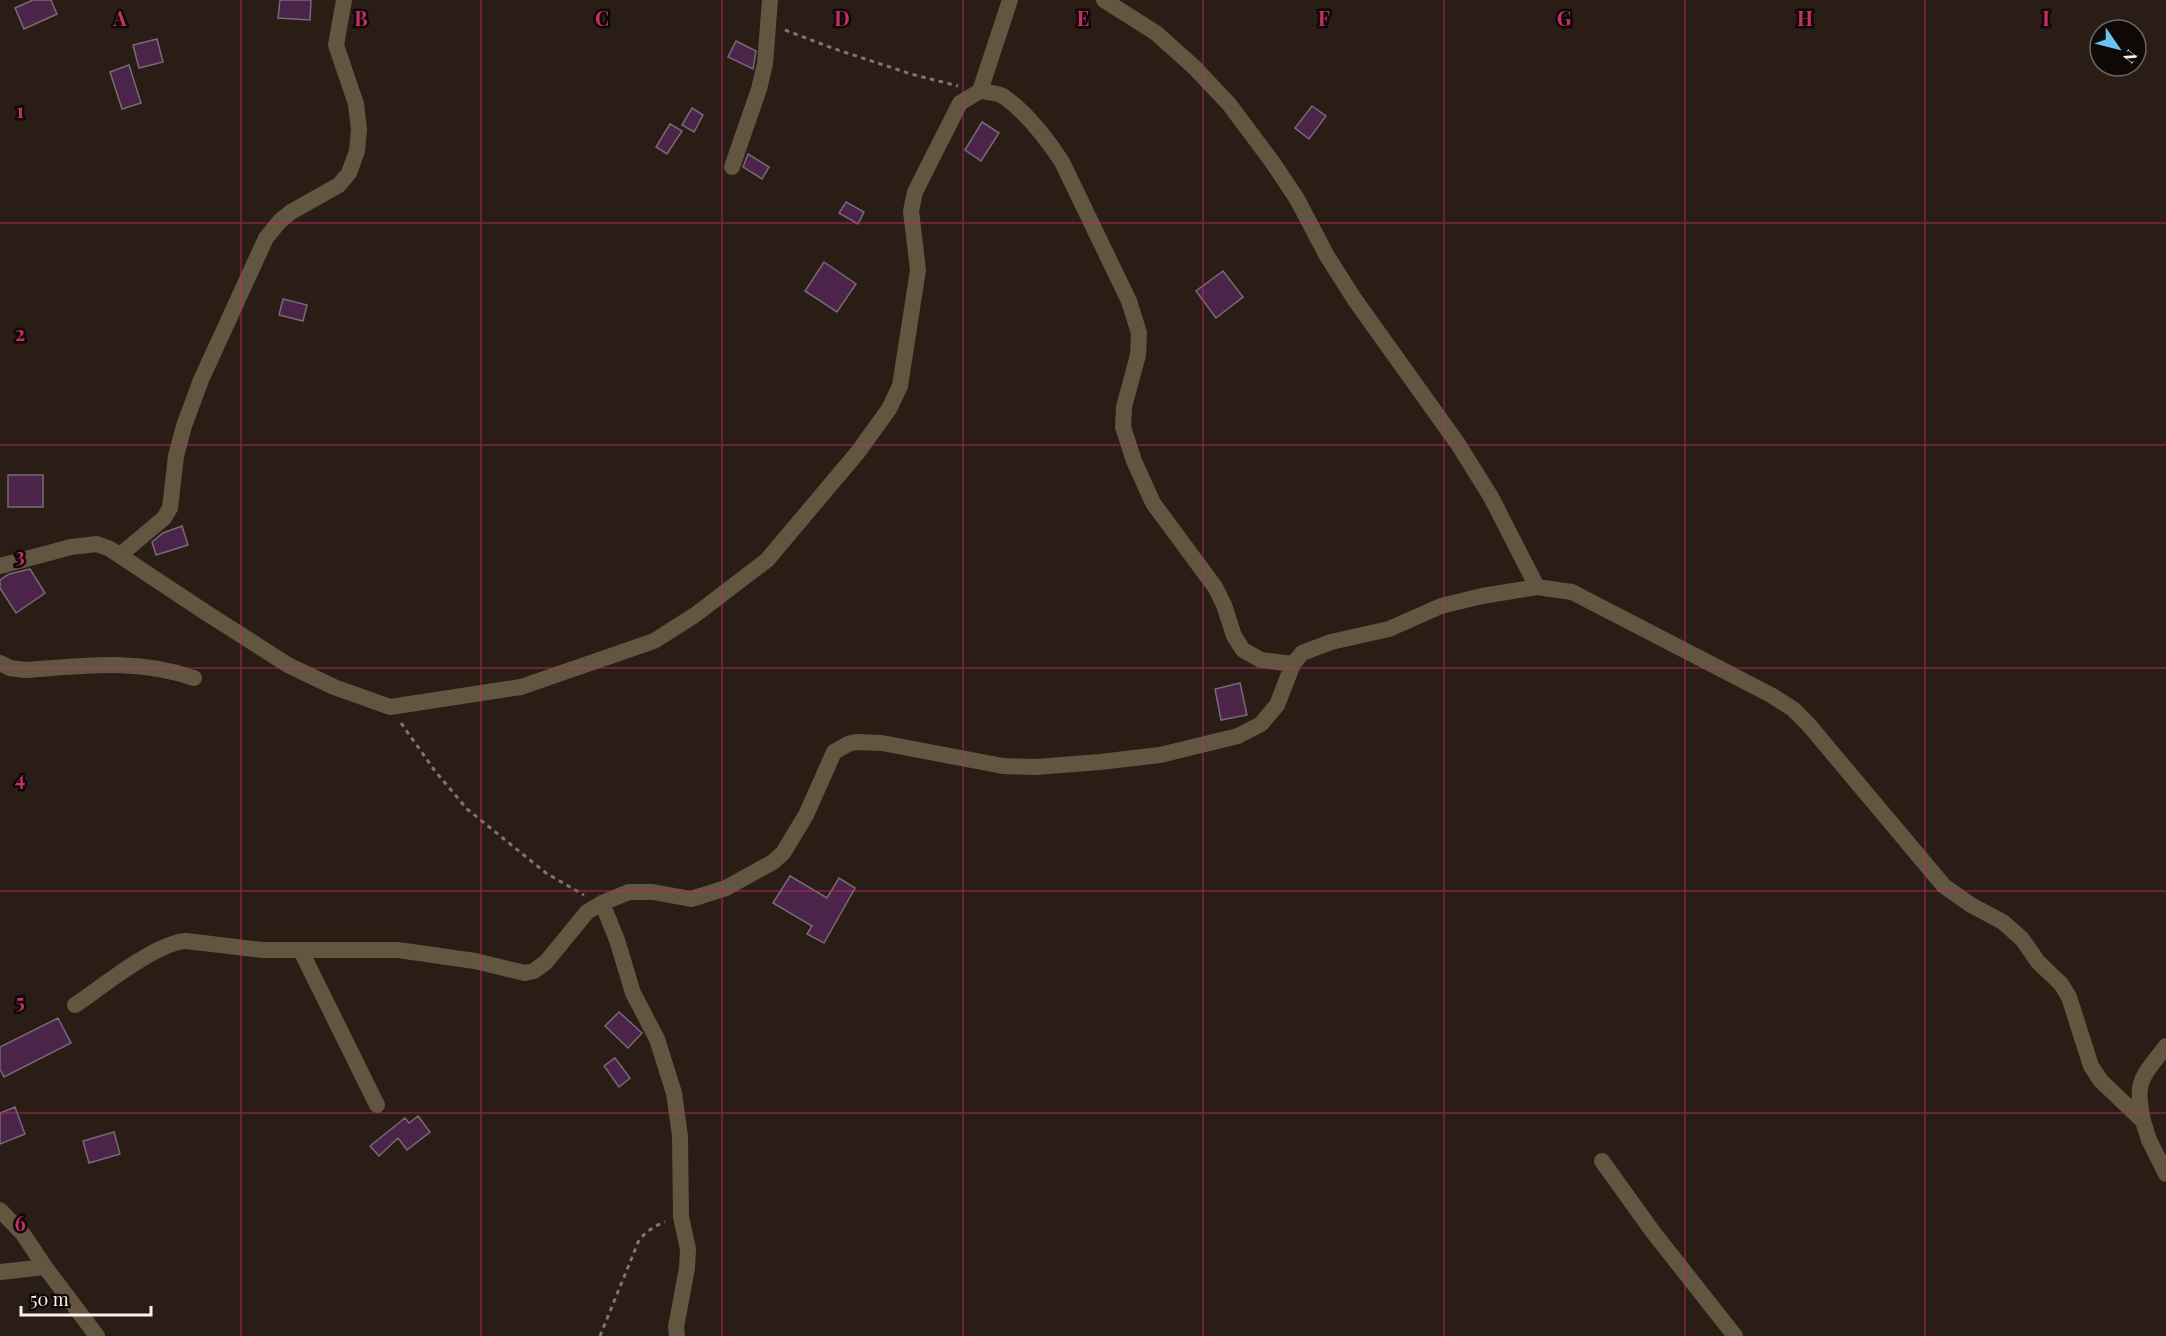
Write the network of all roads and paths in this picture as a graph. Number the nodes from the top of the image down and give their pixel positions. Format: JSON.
{"nodes":[{"id":1,"x":344,"y":0,"type":"edge"},
{"id":2,"x":770,"y":0,"type":"edge"},
{"id":3,"x":1011,"y":0,"type":"edge"},
{"id":4,"x":1104,"y":0,"type":"edge"},
{"id":5,"x":767,"y":20,"type":"junction"},
{"id":6,"x":980,"y":91,"type":"junction"},
{"id":7,"x":732,"y":167,"type":"dead end"},
{"id":8,"x":120,"y":555,"type":"junction"},
{"id":9,"x":0,"y":566,"type":"edge"},
{"id":10,"x":1537,"y":587,"type":"junction"},
{"id":11,"x":0,"y":663,"type":"edge"},
{"id":12,"x":1293,"y":664,"type":"junction"},
{"id":13,"x":194,"y":678,"type":"dead end"},
{"id":14,"x":390,"y":707,"type":"junction"},
{"id":15,"x":602,"y":903,"type":"junction"},
{"id":16,"x":301,"y":951,"type":"junction"},
{"id":17,"x":75,"y":1005,"type":"dead end"},
{"id":18,"x":2166,"y":1046,"type":"edge"},
{"id":19,"x":377,"y":1105,"type":"dead end"},
{"id":20,"x":2144,"y":1121,"type":"junction"},
{"id":21,"x":1602,"y":1161,"type":"dead end"},
{"id":22,"x":2166,"y":1174,"type":"edge"},
{"id":23,"x":0,"y":1210,"type":"edge"},
{"id":24,"x":681,"y":1217,"type":"junction"},
{"id":25,"x":45,"y":1267,"type":"junction"},
{"id":26,"x":0,"y":1272,"type":"edge"},
{"id":27,"x":97,"y":1336,"type":"edge"},
{"id":28,"x":600,"y":1336,"type":"edge"},
{"id":29,"x":677,"y":1336,"type":"edge"},
{"id":30,"x":1735,"y":1336,"type":"edge"}],
"edges":[{"from":1,"to":8,"type":"street"},
{"from":2,"to":5,"type":"street"},
{"from":3,"to":6,"type":"street"},
{"from":4,"to":10,"type":"street"},
{"from":5,"to":6,"type":"path"},
{"from":5,"to":7,"type":"street"},
{"from":6,"to":12,"type":"street"},
{"from":6,"to":14,"type":"street"},
{"from":8,"to":9,"type":"street"},
{"from":8,"to":14,"type":"street"},
{"from":10,"to":12,"type":"street"},
{"from":10,"to":20,"type":"street"},
{"from":11,"to":13,"type":"street"},
{"from":12,"to":15,"type":"street"},
{"from":14,"to":15,"type":"path"},
{"from":15,"to":16,"type":"street"},
{"from":15,"to":24,"type":"street"},
{"from":16,"to":17,"type":"street"},
{"from":16,"to":19,"type":"street"},
{"from":18,"to":20,"type":"street"},
{"from":20,"to":22,"type":"street"},
{"from":21,"to":30,"type":"street"},
{"from":23,"to":25,"type":"street"},
{"from":24,"to":28,"type":"path"},
{"from":24,"to":29,"type":"street"},
{"from":25,"to":26,"type":"street"},
{"from":25,"to":27,"type":"street"}]}
